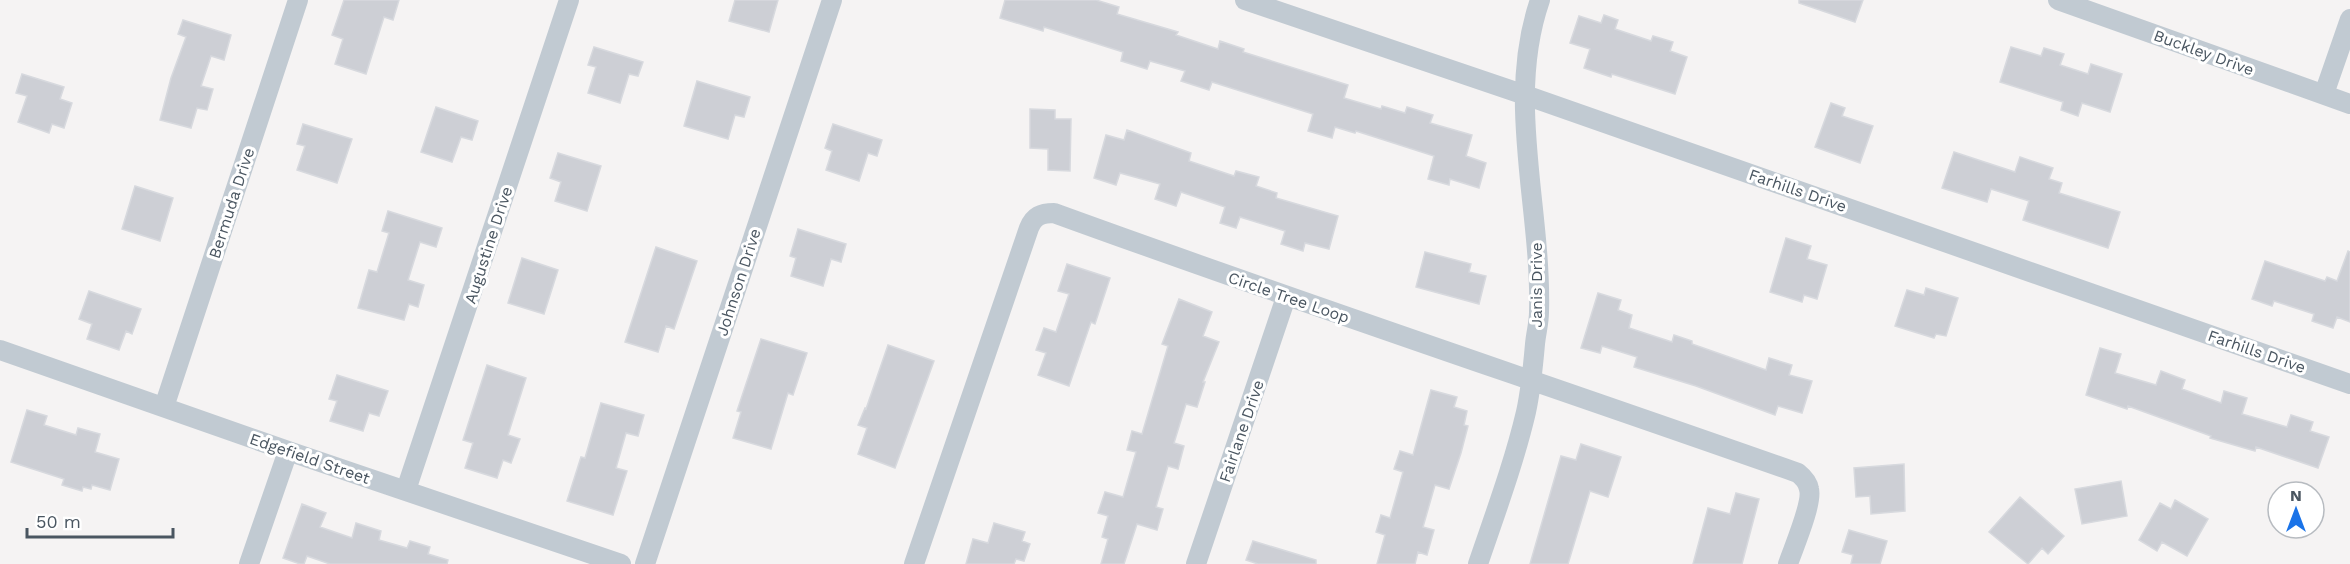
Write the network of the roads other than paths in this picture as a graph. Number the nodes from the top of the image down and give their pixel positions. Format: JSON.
{"nodes":[{"id":1,"x":298,"y":0,"type":"edge"},
{"id":2,"x":569,"y":0,"type":"edge"},
{"id":3,"x":832,"y":0,"type":"edge"},
{"id":4,"x":1245,"y":0,"type":"edge"},
{"id":5,"x":1540,"y":0,"type":"edge"},
{"id":6,"x":2058,"y":0,"type":"edge"},
{"id":7,"x":2090,"y":5,"type":"edge"},
{"id":8,"x":2350,"y":19,"type":"edge"},
{"id":9,"x":2324,"y":94,"type":"junction"},
{"id":10,"x":1525,"y":95,"type":"junction"},
{"id":11,"x":2350,"y":104,"type":"edge"},
{"id":12,"x":1286,"y":297,"type":"junction"},
{"id":13,"x":0,"y":350,"type":"edge"},
{"id":14,"x":1532,"y":379,"type":"junction"},
{"id":15,"x":2350,"y":384,"type":"edge"},
{"id":16,"x":164,"y":406,"type":"junction"},
{"id":17,"x":288,"y":451,"type":"junction"},
{"id":18,"x":406,"y":490,"type":"junction"},
{"id":19,"x":249,"y":564,"type":"edge"},
{"id":20,"x":621,"y":564,"type":"edge"},
{"id":21,"x":645,"y":564,"type":"edge"},
{"id":22,"x":914,"y":564,"type":"edge"},
{"id":23,"x":1196,"y":564,"type":"edge"},
{"id":24,"x":1478,"y":564,"type":"edge"},
{"id":25,"x":1788,"y":564,"type":"edge"}],
"edges":[{"from":1,"to":16,"type":"street","name":"Bermuda Drive"},
{"from":2,"to":18,"type":"street","name":"Augustine Drive"},
{"from":3,"to":21,"type":"street","name":"Johnson Drive"},
{"from":4,"to":10,"type":"street","name":"Farhills Drive"},
{"from":5,"to":10,"type":"street","name":"Janis Drive"},
{"from":6,"to":7,"type":"street","name":"Buckley Drive"},
{"from":7,"to":9,"type":"street","name":"Buckley Drive"},
{"from":8,"to":9,"type":"street"},
{"from":9,"to":11,"type":"street","name":"Buckley Drive"},
{"from":10,"to":14,"type":"street","name":"Janis Drive"},
{"from":10,"to":15,"type":"street","name":"Farhills Drive"},
{"from":12,"to":14,"type":"street","name":"Circle Tree Loop"},
{"from":12,"to":22,"type":"street","name":"Circle Tree Loop"},
{"from":12,"to":23,"type":"street","name":"Fairlane Drive"},
{"from":13,"to":16,"type":"street","name":"Edgefield Street"},
{"from":14,"to":24,"type":"street","name":"Janis Drive"},
{"from":14,"to":25,"type":"street","name":"Circle Tree Loop"},
{"from":16,"to":17,"type":"street","name":"Edgefield Street"},
{"from":17,"to":18,"type":"street","name":"Edgefield Street"},
{"from":17,"to":19,"type":"street"},
{"from":18,"to":20,"type":"street","name":"Edgefield Street"}]}
